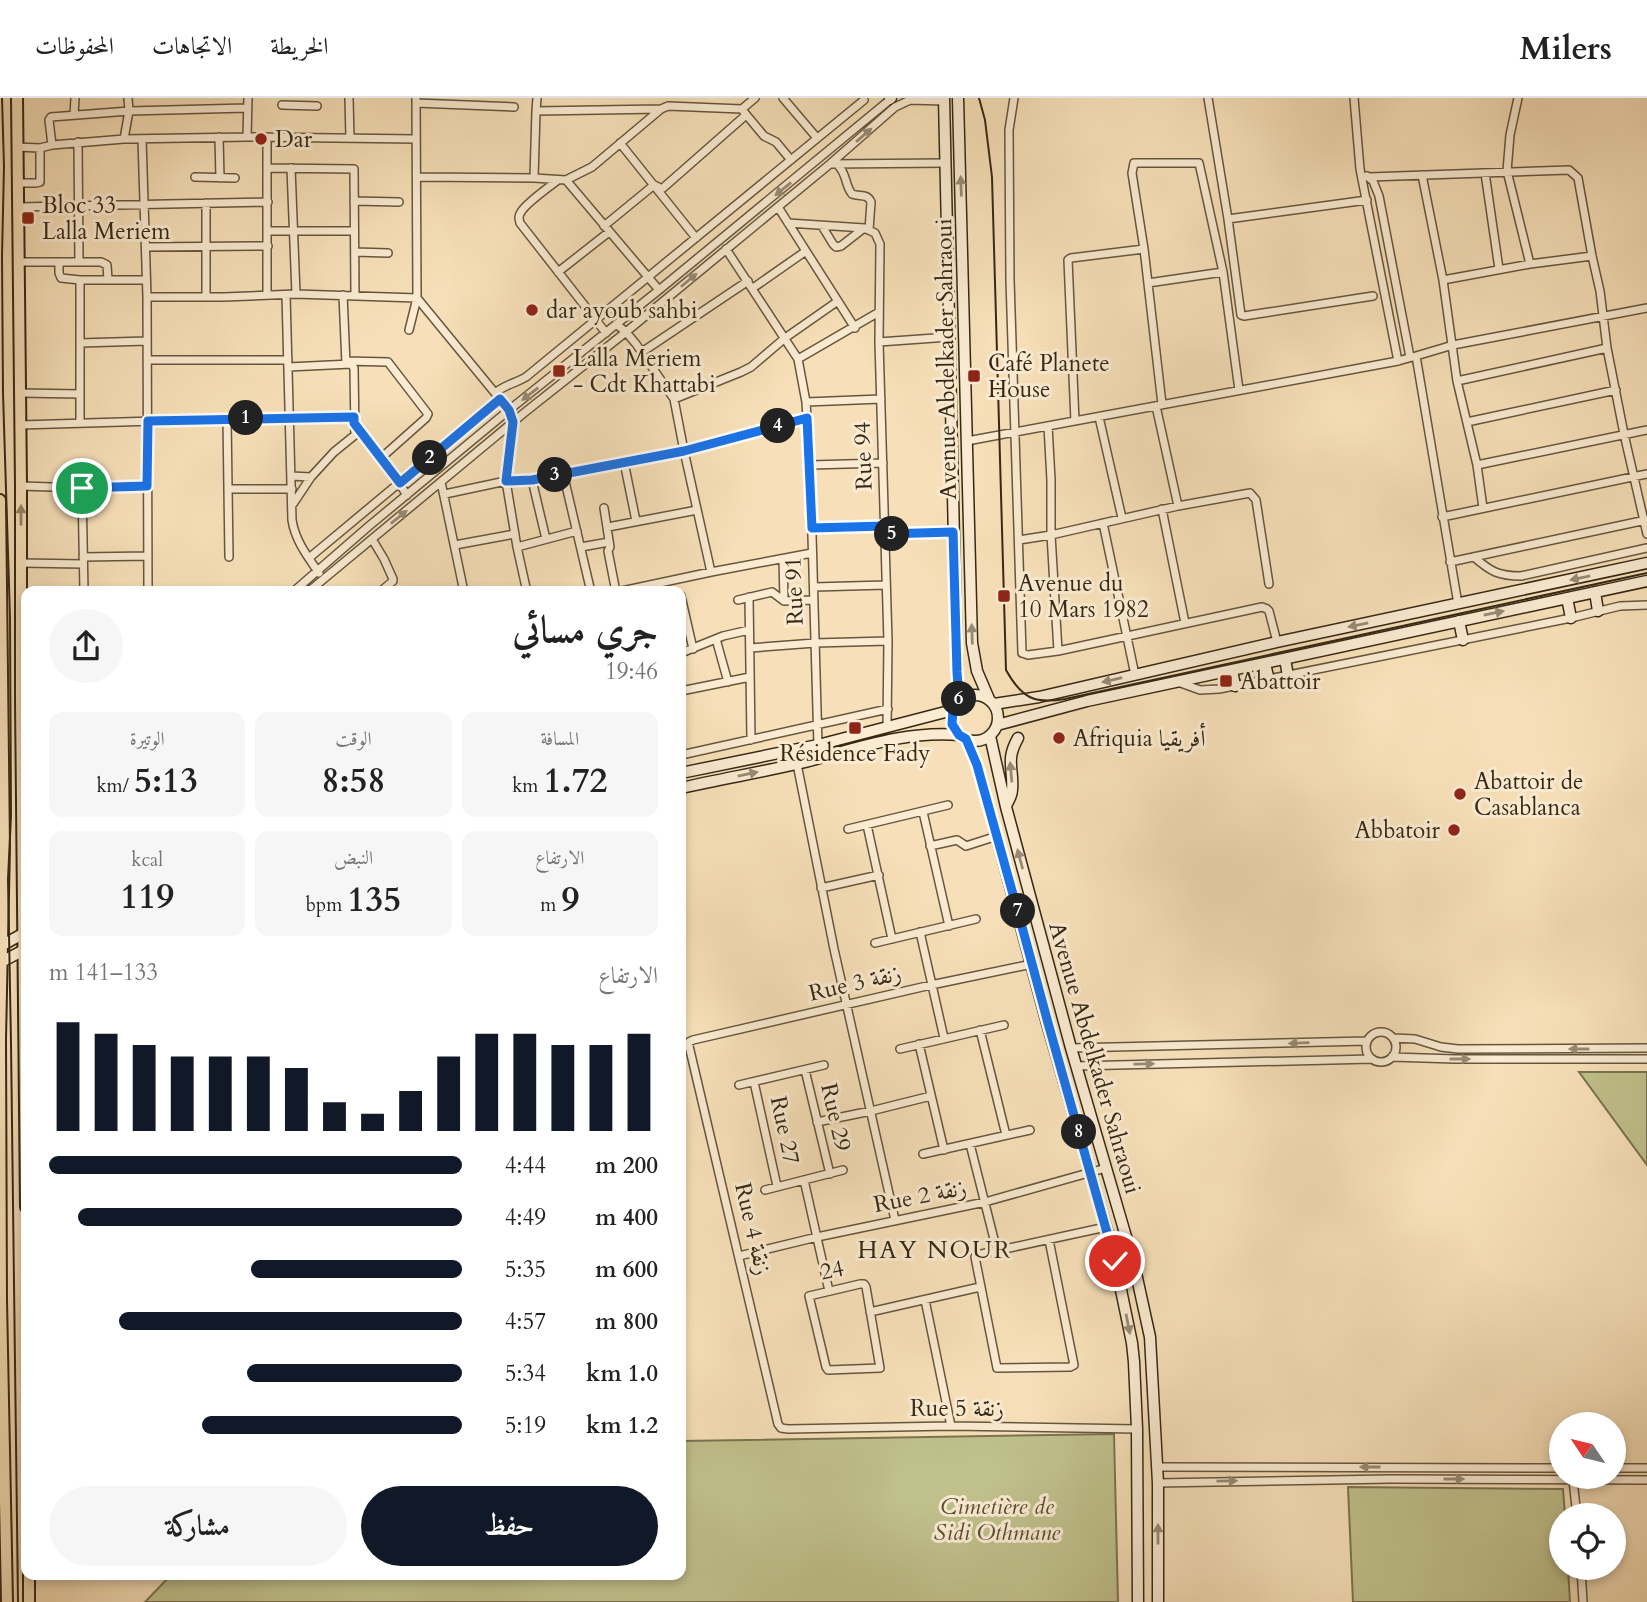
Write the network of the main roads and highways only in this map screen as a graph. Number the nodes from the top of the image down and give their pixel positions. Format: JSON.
{"nodes":[{"id":1,"x":16,"y":98,"type":"edge"},
{"id":2,"x":958,"y":98,"type":"edge"},
{"id":3,"x":944,"y":99,"type":"edge"},
{"id":4,"x":0,"y":500,"type":"edge"},
{"id":5,"x":1647,"y":564,"type":"edge"},
{"id":6,"x":1647,"y":581,"type":"edge"},
{"id":7,"x":22,"y":586,"type":"edge"},
{"id":8,"x":1594,"y":592,"type":"junction"},
{"id":9,"x":1567,"y":598,"type":"junction"},
{"id":10,"x":1598,"y":611,"type":"road end"},
{"id":11,"x":1571,"y":618,"type":"road end"},
{"id":12,"x":1459,"y":621,"type":"junction"},
{"id":13,"x":1463,"y":640,"type":"road end"},
{"id":14,"x":1285,"y":659,"type":"junction"},
{"id":15,"x":1265,"y":664,"type":"junction"},
{"id":16,"x":1232,"y":670,"type":"junction"},
{"id":17,"x":1288,"y":676,"type":"road end"},
{"id":18,"x":1269,"y":680,"type":"road end"},
{"id":19,"x":1235,"y":686,"type":"road end"},
{"id":20,"x":991,"y":702,"type":"junction"},
{"id":21,"x":956,"y":706,"type":"junction"},
{"id":22,"x":998,"y":725,"type":"junction"},
{"id":23,"x":990,"y":736,"type":"junction"},
{"id":24,"x":962,"y":737,"type":"junction"},
{"id":25,"x":1018,"y":738,"type":"dead end"},
{"id":26,"x":686,"y":772,"type":"edge"},
{"id":27,"x":686,"y":787,"type":"edge"},
{"id":28,"x":1006,"y":807,"type":"junction"},
{"id":29,"x":1,"y":891,"type":"edge"},
{"id":30,"x":21,"y":935,"type":"edge"},
{"id":31,"x":1,"y":946,"type":"edge"},
{"id":32,"x":21,"y":952,"type":"edge"},
{"id":33,"x":1,"y":963,"type":"edge"},
{"id":34,"x":0,"y":1039,"type":"edge"},
{"id":35,"x":29,"y":1580,"type":"edge"},
{"id":36,"x":1138,"y":1581,"type":"junction"},
{"id":37,"x":1158,"y":1581,"type":"junction"},
{"id":38,"x":7,"y":1602,"type":"edge"},
{"id":39,"x":29,"y":1602,"type":"edge"},
{"id":40,"x":1138,"y":1602,"type":"edge"},
{"id":41,"x":1158,"y":1602,"type":"edge"}],
"edges":[{"from":7,"to":1,"type":"main road","one_way":true},
{"from":20,"to":2,"type":"main road","name":"Avenue Abdelkader Sahraoui","one_way":true},
{"from":3,"to":21,"type":"main road","name":"Avenue Abdelkader Sahraoui"},
{"from":4,"to":29,"type":"main road"},
{"from":5,"to":20,"type":"main road","one_way":true},
{"from":6,"to":8,"type":"main road"},
{"from":8,"to":9,"type":"main road"},
{"from":8,"to":10,"type":"main road"},
{"from":9,"to":11,"type":"main road"},
{"from":12,"to":9,"type":"main road","one_way":true},
{"from":12,"to":13,"type":"main road"},
{"from":12,"to":14,"type":"main road"},
{"from":14,"to":15,"type":"main road"},
{"from":14,"to":17,"type":"main road"},
{"from":15,"to":16,"type":"main road"},
{"from":15,"to":18,"type":"main road"},
{"from":16,"to":19,"type":"main road"},
{"from":16,"to":22,"type":"main road"},
{"from":20,"to":21,"type":"main road"},
{"from":20,"to":22,"type":"main road"},
{"from":21,"to":24,"type":"main road"},
{"from":21,"to":26,"type":"main road"},
{"from":22,"to":23,"type":"main road"},
{"from":23,"to":24,"type":"main road"},
{"from":23,"to":28,"type":"main road","name":"Avenue Abdelkader Sahraoui"},
{"from":27,"to":24,"type":"main road","one_way":true},
{"from":24,"to":36,"type":"main road","name":"Avenue Abdelkader Sahraoui","one_way":true},
{"from":28,"to":25,"type":"main road","one_way":true},
{"from":37,"to":28,"type":"main road","name":"Avenue Abdelkader Sahraoui","one_way":true},
{"from":29,"to":31,"type":"main road"},
{"from":30,"to":31,"type":"main road"},
{"from":31,"to":33,"type":"main road"},
{"from":32,"to":33,"type":"main road"},
{"from":33,"to":34,"type":"main road"},
{"from":34,"to":38,"type":"main road"},
{"from":35,"to":39,"type":"main road"},
{"from":36,"to":37,"type":"main road"},
{"from":36,"to":40,"type":"main road","name":"Avenue Abdelkader Sahraoui"},
{"from":37,"to":41,"type":"main road","name":"Avenue Abdelkader Sahraoui"}]}
